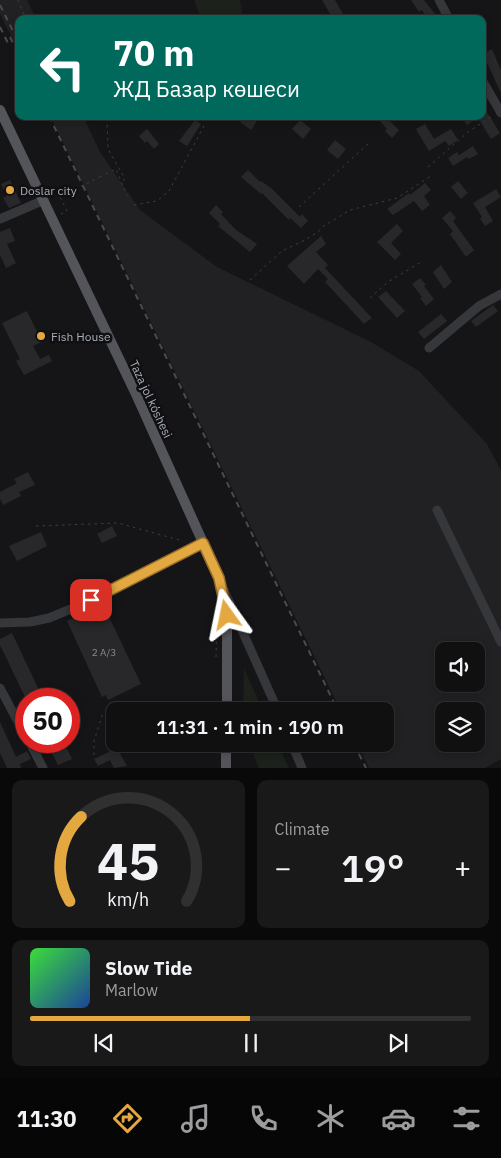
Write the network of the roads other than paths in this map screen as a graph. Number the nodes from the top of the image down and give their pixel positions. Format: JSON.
{"nodes":[{"id":1,"x":438,"y":0,"type":"edge"},
{"id":2,"x":447,"y":15,"type":"edge"},
{"id":3,"x":486,"y":87,"type":"edge"},
{"id":4,"x":0,"y":110,"type":"edge"},
{"id":5,"x":501,"y":113,"type":"edge"},
{"id":6,"x":44,"y":200,"type":"junction"},
{"id":7,"x":0,"y":219,"type":"edge"},
{"id":8,"x":501,"y":294,"type":"edge"},
{"id":9,"x":429,"y":348,"type":"dead end"},
{"id":10,"x":437,"y":510,"type":"dead end"},
{"id":11,"x":203,"y":543,"type":"junction"},
{"id":12,"x":219,"y":578,"type":"junction"},
{"id":13,"x":0,"y":623,"type":"edge"},
{"id":14,"x":501,"y":642,"type":"edge"},
{"id":15,"x":0,"y":688,"type":"edge"},
{"id":16,"x":227,"y":702,"type":"edge"},
{"id":17,"x":274,"y":702,"type":"edge"},
{"id":18,"x":15,"y":716,"type":"edge"},
{"id":19,"x":226,"y":752,"type":"edge"},
{"id":20,"x":295,"y":752,"type":"edge"},
{"id":21,"x":34,"y":753,"type":"edge"},
{"id":22,"x":42,"y":768,"type":"edge"},
{"id":23,"x":226,"y":768,"type":"edge"},
{"id":24,"x":302,"y":768,"type":"edge"}],
"edges":[{"from":1,"to":2,"type":"street"},
{"from":3,"to":5,"type":"street"},
{"from":4,"to":6,"type":"main road","name":"Taza jol kóshesi"},
{"from":6,"to":7,"type":"street"},
{"from":6,"to":11,"type":"main road","name":"Taza jol kóshesi"},
{"from":8,"to":9,"type":"street"},
{"from":10,"to":14,"type":"street"},
{"from":11,"to":12,"type":"main road","name":"Taza jol kóshesi"},
{"from":11,"to":13,"type":"street"},
{"from":12,"to":16,"type":"main road","name":"Taza jol kóshesi"},
{"from":12,"to":17,"type":"street"},
{"from":15,"to":18,"type":"street"},
{"from":19,"to":23,"type":"main road"},
{"from":20,"to":24,"type":"street"},
{"from":21,"to":22,"type":"street"}]}
